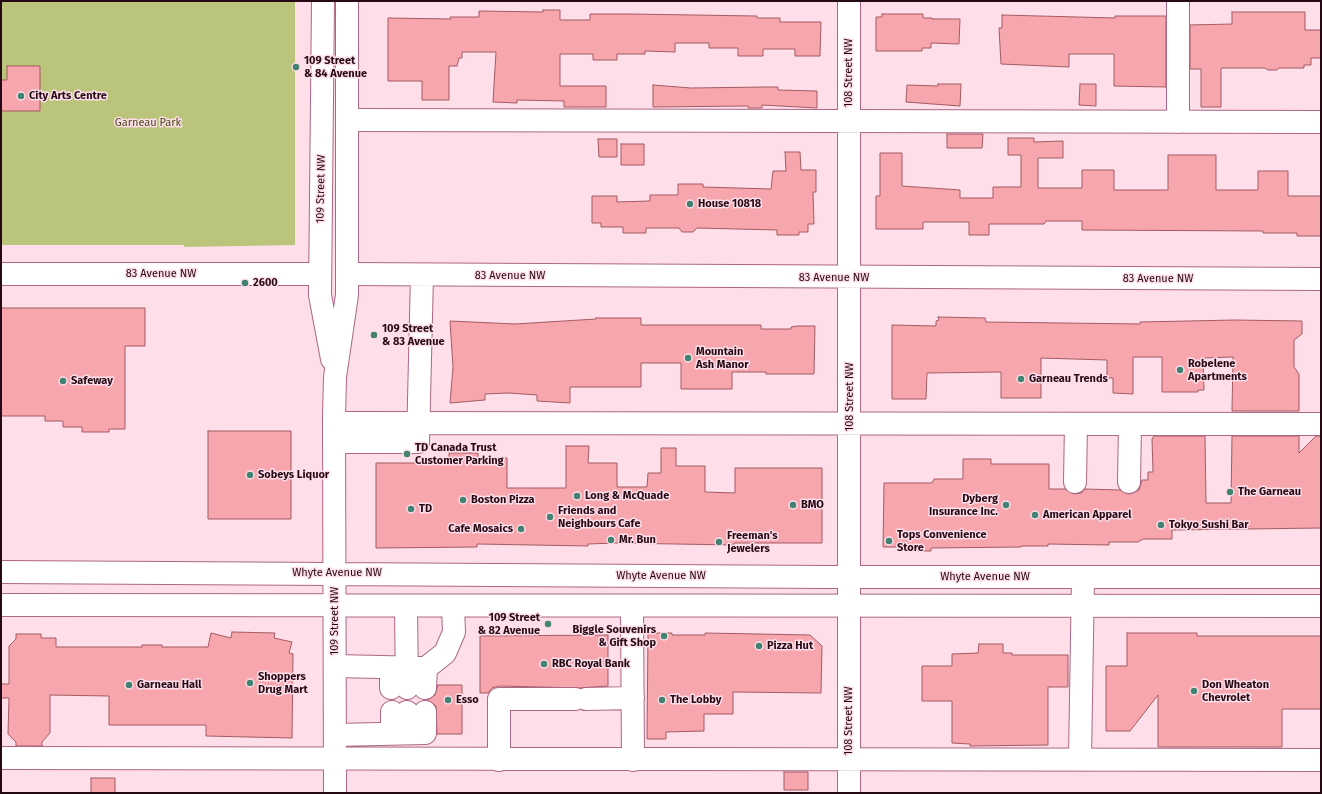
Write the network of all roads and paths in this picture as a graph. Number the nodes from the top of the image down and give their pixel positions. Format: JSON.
{"nodes":[{"id":1,"x":323,"y":1,"type":"edge"},
{"id":2,"x":347,"y":1,"type":"edge"},
{"id":3,"x":849,"y":1,"type":"edge"},
{"id":4,"x":1178,"y":1,"type":"edge"},
{"id":5,"x":348,"y":120,"type":"junction"},
{"id":6,"x":849,"y":120,"type":"junction"},
{"id":7,"x":1178,"y":122,"type":"junction"},
{"id":8,"x":1321,"y":122,"type":"edge"},
{"id":9,"x":1,"y":274,"type":"edge"},
{"id":10,"x":320,"y":274,"type":"junction"},
{"id":11,"x":347,"y":274,"type":"junction"},
{"id":12,"x":422,"y":276,"type":"junction"},
{"id":13,"x":850,"y":278,"type":"junction"},
{"id":14,"x":1321,"y":279,"type":"edge"},
{"id":15,"x":335,"y":377,"type":"junction"},
{"id":16,"x":418,"y":422,"type":"junction"},
{"id":17,"x":850,"y":424,"type":"junction"},
{"id":18,"x":1076,"y":424,"type":"junction"},
{"id":19,"x":1130,"y":424,"type":"junction"},
{"id":20,"x":1321,"y":424,"type":"edge"},
{"id":21,"x":334,"y":433,"type":"junction"},
{"id":22,"x":1076,"y":482,"type":"dead end"},
{"id":23,"x":1129,"y":482,"type":"dead end"},
{"id":24,"x":1,"y":572,"type":"edge"},
{"id":25,"x":335,"y":573,"type":"junction"},
{"id":26,"x":850,"y":577,"type":"junction"},
{"id":27,"x":1083,"y":577,"type":"junction"},
{"id":28,"x":1321,"y":577,"type":"edge"},
{"id":29,"x":1,"y":606,"type":"edge"},
{"id":30,"x":335,"y":606,"type":"junction"},
{"id":31,"x":406,"y":606,"type":"junction"},
{"id":32,"x":850,"y":606,"type":"junction"},
{"id":33,"x":1321,"y":606,"type":"edge"},
{"id":34,"x":453,"y":607,"type":"junction"},
{"id":35,"x":632,"y":607,"type":"junction"},
{"id":36,"x":1082,"y":607,"type":"junction"},
{"id":37,"x":335,"y":666,"type":"junction"},
{"id":38,"x":408,"y":678,"type":"junction"},
{"id":39,"x":633,"y":698,"type":"junction"},
{"id":40,"x":405,"y":720,"type":"dead end"},
{"id":41,"x":335,"y":735,"type":"junction"},
{"id":42,"x":1,"y":758,"type":"edge"},
{"id":43,"x":849,"y":758,"type":"junction"},
{"id":44,"x":335,"y":759,"type":"junction"},
{"id":45,"x":1080,"y":759,"type":"junction"},
{"id":46,"x":499,"y":760,"type":"junction"},
{"id":47,"x":633,"y":760,"type":"junction"},
{"id":48,"x":1321,"y":760,"type":"edge"},
{"id":49,"x":335,"y":793,"type":"edge"},
{"id":50,"x":849,"y":793,"type":"edge"}],
"edges":[{"from":1,"to":10,"type":"main road","name":"109 Street NW"},
{"from":2,"to":5,"type":"main road","name":"109 Street NW"},
{"from":3,"to":6,"type":"main road","name":"108 Street NW"},
{"from":4,"to":7,"type":"main road"},
{"from":5,"to":6,"type":"main road"},
{"from":5,"to":11,"type":"main road","name":"109 Street NW"},
{"from":6,"to":7,"type":"main road"},
{"from":6,"to":13,"type":"main road","name":"108 Street NW"},
{"from":7,"to":8,"type":"main road"},
{"from":9,"to":10,"type":"main road","name":"83 Avenue NW"},
{"from":10,"to":15,"type":"main road","name":"109 Street NW"},
{"from":11,"to":12,"type":"main road","name":"83 Avenue NW"},
{"from":11,"to":15,"type":"main road","name":"109 Street NW"},
{"from":12,"to":13,"type":"main road","name":"83 Avenue NW"},
{"from":12,"to":16,"type":"main road"},
{"from":13,"to":14,"type":"main road","name":"83 Avenue NW"},
{"from":13,"to":17,"type":"main road","name":"108 Street NW"},
{"from":15,"to":21,"type":"main road","name":"109 Street NW"},
{"from":16,"to":17,"type":"main road"},
{"from":16,"to":21,"type":"main road"},
{"from":17,"to":18,"type":"main road"},
{"from":17,"to":26,"type":"main road","name":"108 Street NW"},
{"from":18,"to":19,"type":"main road"},
{"from":18,"to":22,"type":"main road"},
{"from":19,"to":20,"type":"main road"},
{"from":19,"to":23,"type":"main road"},
{"from":21,"to":25,"type":"main road","name":"109 Street NW"},
{"from":24,"to":25,"type":"main road","name":"Whyte Avenue NW"},
{"from":25,"to":26,"type":"main road","name":"Whyte Avenue NW"},
{"from":25,"to":30,"type":"main road","name":"109 Street NW"},
{"from":26,"to":27,"type":"main road","name":"Whyte Avenue NW"},
{"from":26,"to":32,"type":"main road","name":"108 Street NW"},
{"from":27,"to":28,"type":"main road","name":"Whyte Avenue NW"},
{"from":27,"to":36,"type":"main road"},
{"from":29,"to":30,"type":"main road"},
{"from":30,"to":31,"type":"main road"},
{"from":30,"to":37,"type":"main road","name":"109 Street NW"},
{"from":31,"to":34,"type":"main road"},
{"from":31,"to":38,"type":"main road"},
{"from":32,"to":35,"type":"main road"},
{"from":32,"to":36,"type":"main road"},
{"from":32,"to":43,"type":"main road","name":"108 Street NW"},
{"from":33,"to":36,"type":"main road"},
{"from":34,"to":35,"type":"main road"},
{"from":34,"to":38,"type":"main road"},
{"from":35,"to":39,"type":"main road"},
{"from":36,"to":45,"type":"main road"},
{"from":37,"to":38,"type":"main road"},
{"from":37,"to":41,"type":"main road","name":"109 Street NW"},
{"from":39,"to":46,"type":"main road"},
{"from":39,"to":47,"type":"main road"},
{"from":40,"to":41,"type":"main road"},
{"from":41,"to":44,"type":"main road","name":"109 Street NW"},
{"from":42,"to":44,"type":"main road"},
{"from":43,"to":45,"type":"main road"},
{"from":43,"to":47,"type":"main road"},
{"from":43,"to":50,"type":"main road","name":"108 Street NW"},
{"from":44,"to":46,"type":"main road"},
{"from":44,"to":49,"type":"main road","name":"109 Street NW"},
{"from":45,"to":48,"type":"main road"},
{"from":46,"to":47,"type":"main road"}]}
